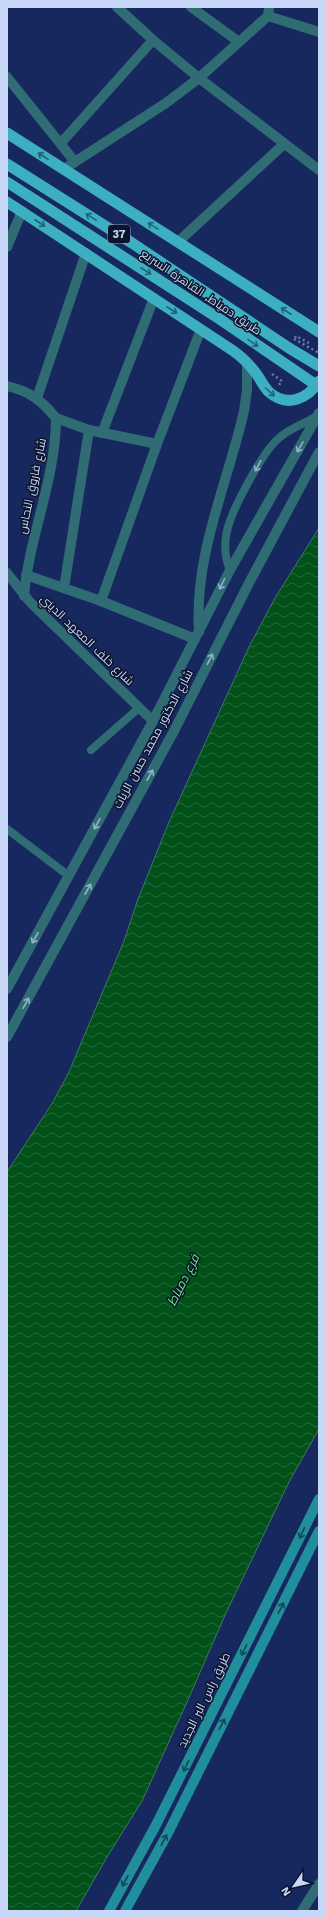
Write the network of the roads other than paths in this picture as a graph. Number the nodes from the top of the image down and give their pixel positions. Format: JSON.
{"nodes":[{"id":1,"x":117,"y":7,"type":"edge"},
{"id":2,"x":191,"y":7,"type":"edge"},
{"id":3,"x":269,"y":11,"type":"edge"},
{"id":4,"x":318,"y":30,"type":"edge"},
{"id":5,"x":153,"y":40,"type":"junction"},
{"id":6,"x":239,"y":42,"type":"junction"},
{"id":7,"x":7,"y":77,"type":"edge"},
{"id":8,"x":199,"y":78,"type":"junction"},
{"id":9,"x":7,"y":133,"type":"edge"},
{"id":10,"x":60,"y":142,"type":"junction"},
{"id":11,"x":284,"y":144,"type":"junction"},
{"id":12,"x":75,"y":162,"type":"junction"},
{"id":13,"x":7,"y":164,"type":"edge"},
{"id":14,"x":64,"y":169,"type":"junction"},
{"id":15,"x":319,"y":170,"type":"edge"},
{"id":16,"x":7,"y":182,"type":"edge"},
{"id":17,"x":7,"y":202,"type":"edge"},
{"id":18,"x":22,"y":212,"type":"junction"},
{"id":19,"x":178,"y":242,"type":"junction"},
{"id":20,"x":7,"y":247,"type":"edge"},
{"id":21,"x":86,"y":254,"type":"junction"},
{"id":22,"x":154,"y":298,"type":"junction"},
{"id":23,"x":201,"y":329,"type":"junction"},
{"id":24,"x":319,"y":332,"type":"edge"},
{"id":25,"x":246,"y":362,"type":"junction"},
{"id":26,"x":319,"y":366,"type":"edge"},
{"id":27,"x":319,"y":381,"type":"edge"},
{"id":28,"x":7,"y":386,"type":"edge"},
{"id":29,"x":319,"y":387,"type":"edge"},
{"id":30,"x":37,"y":398,"type":"junction"},
{"id":31,"x":319,"y":413,"type":"edge"},
{"id":32,"x":56,"y":418,"type":"junction"},
{"id":33,"x":89,"y":430,"type":"junction"},
{"id":34,"x":102,"y":433,"type":"junction"},
{"id":35,"x":157,"y":444,"type":"junction"},
{"id":36,"x":319,"y":452,"type":"edge"},
{"id":37,"x":230,"y":570,"type":"junction"},
{"id":38,"x":7,"y":573,"type":"edge"},
{"id":39,"x":26,"y":575,"type":"junction"},
{"id":40,"x":64,"y":588,"type":"junction"},
{"id":41,"x":24,"y":596,"type":"junction"},
{"id":42,"x":101,"y":602,"type":"junction"},
{"id":43,"x":197,"y":636,"type":"junction"},
{"id":44,"x":139,"y":708,"type":"junction"},
{"id":45,"x":153,"y":722,"type":"junction"},
{"id":46,"x":91,"y":750,"type":"dead end"},
{"id":47,"x":7,"y":829,"type":"edge"},
{"id":48,"x":69,"y":876,"type":"junction"},
{"id":49,"x":10,"y":976,"type":"edge"},
{"id":50,"x":7,"y":989,"type":"edge"},
{"id":51,"x":7,"y":1037,"type":"edge"},
{"id":52,"x":319,"y":1498,"type":"edge"},
{"id":53,"x":319,"y":1531,"type":"edge"},
{"id":54,"x":319,"y":1884,"type":"edge"},
{"id":55,"x":109,"y":1911,"type":"edge"},
{"id":56,"x":125,"y":1911,"type":"edge"},
{"id":57,"x":302,"y":1911,"type":"edge"}],
"edges":[{"from":1,"to":5,"type":"street"},
{"from":2,"to":6,"type":"street"},
{"from":3,"to":4,"type":"street"},
{"from":3,"to":6,"type":"street"},
{"from":5,"to":8,"type":"street"},
{"from":5,"to":10,"type":"street"},
{"from":6,"to":8,"type":"street"},
{"from":7,"to":10,"type":"street"},
{"from":8,"to":11,"type":"street"},
{"from":8,"to":12,"type":"street"},
{"from":14,"to":9,"type":"highway","one_way":true},
{"from":10,"to":12,"type":"street"},
{"from":11,"to":15,"type":"street"},
{"from":11,"to":19,"type":"street"},
{"from":12,"to":14,"type":"street"},
{"from":26,"to":13,"type":"highway","name":"طريق دمياط, القاهرة السريع","number":"37","one_way":true},
{"from":19,"to":14,"type":"highway","one_way":true},
{"from":16,"to":29,"type":"highway","name":"طريق دمياط, القاهرة السريع","number":"37","one_way":true,"bridge":true},
{"from":17,"to":18,"type":"highway"},
{"from":18,"to":20,"type":"street"},
{"from":18,"to":21,"type":"highway","one_way":true},
{"from":24,"to":19,"type":"highway","one_way":true},
{"from":21,"to":22,"type":"highway"},
{"from":21,"to":30,"type":"street"},
{"from":22,"to":23,"type":"highway","one_way":true},
{"from":22,"to":34,"type":"street"},
{"from":23,"to":25,"type":"highway"},
{"from":23,"to":35,"type":"street"},
{"from":25,"to":27,"type":"highway","one_way":true},
{"from":25,"to":43,"type":"street"},
{"from":28,"to":30,"type":"street"},
{"from":30,"to":32,"type":"street"},
{"from":31,"to":37,"type":"street","name":"شارع الدكتور محمد حسن الزيات","one_way":true},
{"from":31,"to":37,"type":"lane","one_way":true},
{"from":32,"to":33,"type":"street"},
{"from":32,"to":39,"type":"street","name":"شارع فاروق النحاس"},
{"from":33,"to":34,"type":"street"},
{"from":33,"to":40,"type":"street"},
{"from":34,"to":35,"type":"street"},
{"from":35,"to":42,"type":"street"},
{"from":51,"to":36,"type":"street","name":"شارع الدكتور محمد حسن الزيات","one_way":true},
{"from":37,"to":43,"type":"street","name":"شارع الدكتور محمد حسن الزيات","one_way":true},
{"from":38,"to":41,"type":"street","name":"شارع خلف المعهد الديني"},
{"from":39,"to":40,"type":"street"},
{"from":39,"to":41,"type":"street","name":"شارع فاروق النحاس"},
{"from":40,"to":42,"type":"street"},
{"from":41,"to":44,"type":"street","name":"شارع خلف المعهد الديني"},
{"from":42,"to":43,"type":"street"},
{"from":43,"to":45,"type":"street","name":"شارع الدكتور محمد حسن الزيات"},
{"from":44,"to":45,"type":"street","name":"شارع خلف المعهد الديني"},
{"from":44,"to":46,"type":"lane"},
{"from":45,"to":48,"type":"street","name":"شارع الدكتور محمد حسن الزيات","one_way":true},
{"from":47,"to":48,"type":"lane"},
{"from":48,"to":49,"type":"street","name":"شارع الدكتور محمد حسن الزيات","one_way":true},
{"from":49,"to":50,"type":"street","name":"شارع الدكتور محمد حسن الزيات"},
{"from":52,"to":55,"type":"main road","name":"طريق راس البر الجديد","one_way":true},
{"from":56,"to":53,"type":"main road","one_way":true},
{"from":54,"to":57,"type":"street"}]}
